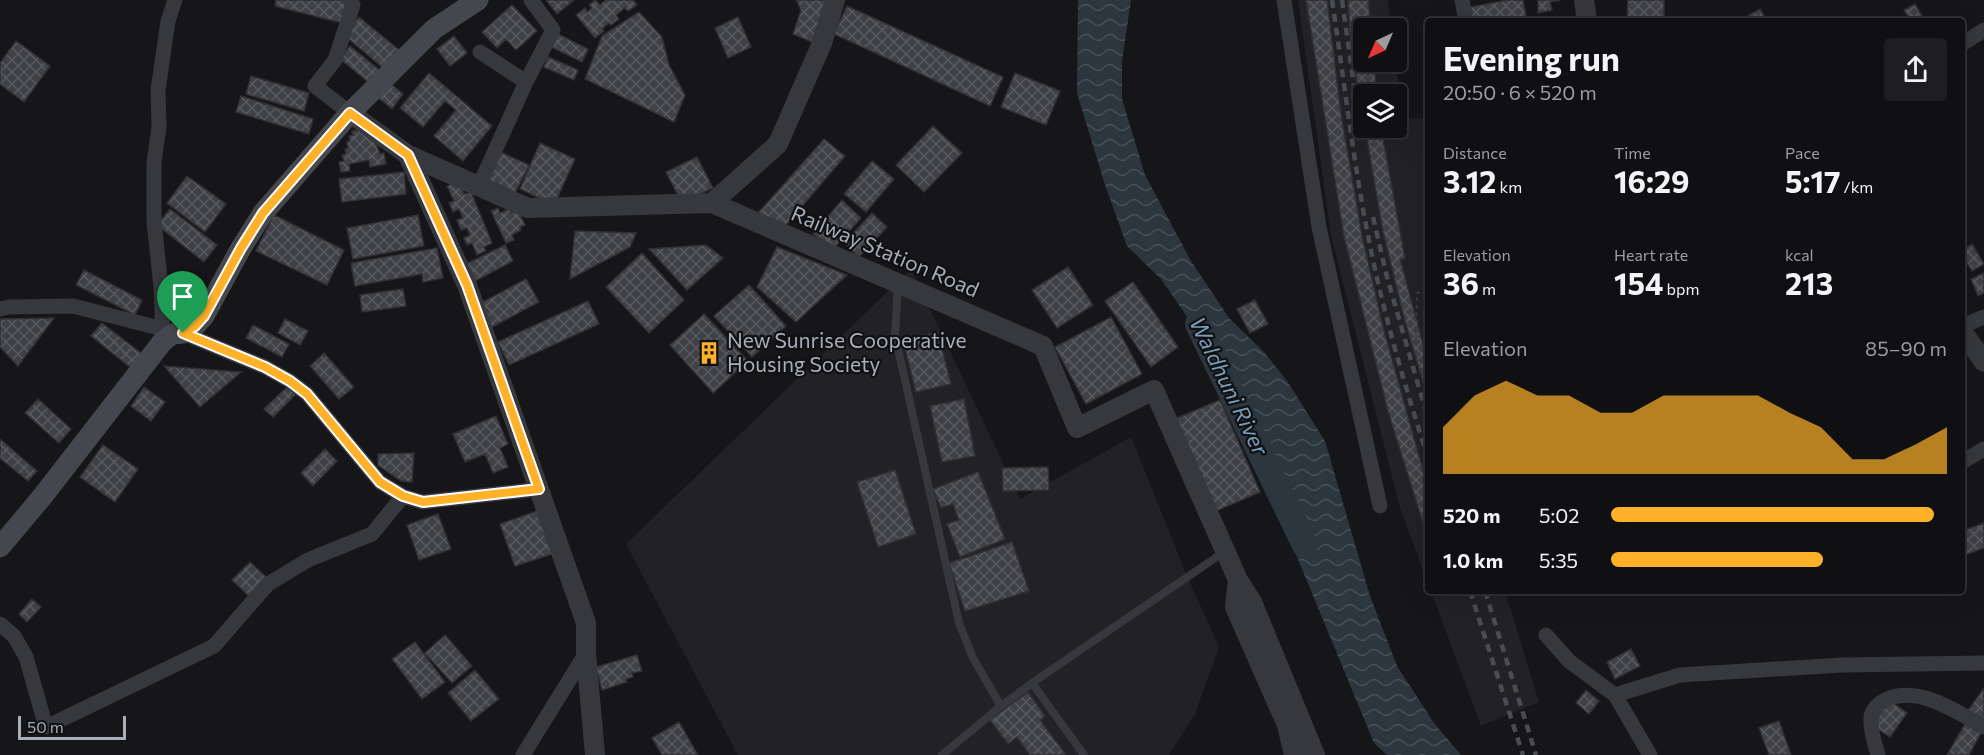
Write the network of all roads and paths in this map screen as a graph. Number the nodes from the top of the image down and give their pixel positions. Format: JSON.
{"nodes":[{"id":1,"x":175,"y":0,"type":"edge"},
{"id":2,"x":350,"y":0,"type":"edge"},
{"id":3,"x":478,"y":0,"type":"edge"},
{"id":4,"x":531,"y":0,"type":"edge"},
{"id":5,"x":834,"y":0,"type":"edge"},
{"id":6,"x":1284,"y":0,"type":"edge"},
{"id":7,"x":1462,"y":0,"type":"edge"},
{"id":8,"x":1584,"y":0,"type":"edge"},
{"id":9,"x":1465,"y":18,"type":"edge"},
{"id":10,"x":1587,"y":18,"type":"edge"},
{"id":11,"x":1984,"y":30,"type":"edge"},
{"id":12,"x":1965,"y":42,"type":"edge"},
{"id":13,"x":480,"y":52,"type":"dead end"},
{"id":14,"x":526,"y":82,"type":"junction"},
{"id":15,"x":350,"y":113,"type":"junction"},
{"id":16,"x":408,"y":155,"type":"junction"},
{"id":17,"x":479,"y":186,"type":"junction"},
{"id":18,"x":712,"y":203,"type":"junction"},
{"id":19,"x":898,"y":283,"type":"junction"},
{"id":20,"x":1425,"y":292,"type":"edge"},
{"id":21,"x":0,"y":309,"type":"edge"},
{"id":22,"x":1984,"y":317,"type":"edge"},
{"id":23,"x":1965,"y":319,"type":"edge"},
{"id":24,"x":1984,"y":322,"type":"edge"},
{"id":25,"x":1965,"y":325,"type":"edge"},
{"id":26,"x":183,"y":333,"type":"junction"},
{"id":27,"x":163,"y":335,"type":"junction"},
{"id":28,"x":1965,"y":335,"type":"edge"},
{"id":29,"x":1416,"y":338,"type":"dead end"},
{"id":30,"x":1984,"y":362,"type":"edge"},
{"id":31,"x":1984,"y":449,"type":"edge"},
{"id":32,"x":1965,"y":460,"type":"edge"},
{"id":33,"x":539,"y":489,"type":"junction"},
{"id":34,"x":403,"y":496,"type":"junction"},
{"id":35,"x":1380,"y":506,"type":"dead end"},
{"id":36,"x":0,"y":546,"type":"edge"},
{"id":37,"x":1225,"y":551,"type":"junction"},
{"id":38,"x":1238,"y":580,"type":"junction"},
{"id":39,"x":0,"y":624,"type":"edge"},
{"id":40,"x":1546,"y":635,"type":"dead end"},
{"id":41,"x":586,"y":653,"type":"junction"},
{"id":42,"x":1984,"y":663,"type":"edge"},
{"id":43,"x":1032,"y":683,"type":"junction"},
{"id":44,"x":1615,"y":695,"type":"junction"},
{"id":45,"x":1001,"y":706,"type":"junction"},
{"id":46,"x":1984,"y":727,"type":"edge"},
{"id":47,"x":524,"y":755,"type":"edge"},
{"id":48,"x":596,"y":755,"type":"edge"},
{"id":49,"x":942,"y":755,"type":"edge"},
{"id":50,"x":1084,"y":755,"type":"edge"},
{"id":51,"x":1294,"y":755,"type":"edge"},
{"id":52,"x":1315,"y":755,"type":"edge"},
{"id":53,"x":1650,"y":755,"type":"edge"},
{"id":54,"x":1878,"y":755,"type":"edge"}],
"edges":[{"from":1,"to":27,"type":"street"},
{"from":2,"to":15,"type":"street"},
{"from":3,"to":15,"type":"main road"},
{"from":4,"to":14,"type":"street"},
{"from":5,"to":18,"type":"street"},
{"from":6,"to":35,"type":"street"},
{"from":7,"to":9,"type":"street"},
{"from":8,"to":10,"type":"street"},
{"from":11,"to":12,"type":"street"},
{"from":13,"to":14,"type":"street"},
{"from":14,"to":17,"type":"street"},
{"from":15,"to":16,"type":"street","name":"Railway Station Road"},
{"from":15,"to":26,"type":"main road"},
{"from":16,"to":17,"type":"street","name":"Railway Station Road"},
{"from":16,"to":33,"type":"street"},
{"from":17,"to":18,"type":"street","name":"Railway Station Road"},
{"from":18,"to":19,"type":"street","name":"Railway Station Road"},
{"from":19,"to":37,"type":"street","name":"Railway Station Road"},
{"from":19,"to":45,"type":"lane"},
{"from":20,"to":29,"type":"path"},
{"from":21,"to":27,"type":"street"},
{"from":22,"to":25,"type":"street"},
{"from":23,"to":24,"type":"path","bridge":true},
{"from":26,"to":27,"type":"main road"},
{"from":26,"to":34,"type":"street"},
{"from":27,"to":36,"type":"main road"},
{"from":28,"to":30,"type":"street"},
{"from":31,"to":32,"type":"street"},
{"from":33,"to":34,"type":"street"},
{"from":33,"to":41,"type":"street"},
{"from":34,"to":39,"type":"street"},
{"from":37,"to":38,"type":"street","name":"Railway Station Road"},
{"from":37,"to":43,"type":"lane"},
{"from":38,"to":51,"type":"street","name":"Railway Station Road"},
{"from":38,"to":52,"type":"street","name":"Railway Station Road"},
{"from":40,"to":44,"type":"street"},
{"from":41,"to":47,"type":"street"},
{"from":41,"to":48,"type":"street"},
{"from":42,"to":44,"type":"street"},
{"from":43,"to":45,"type":"lane"},
{"from":43,"to":50,"type":"lane"},
{"from":44,"to":53,"type":"street"},
{"from":45,"to":49,"type":"lane"},
{"from":46,"to":54,"type":"street"}]}
